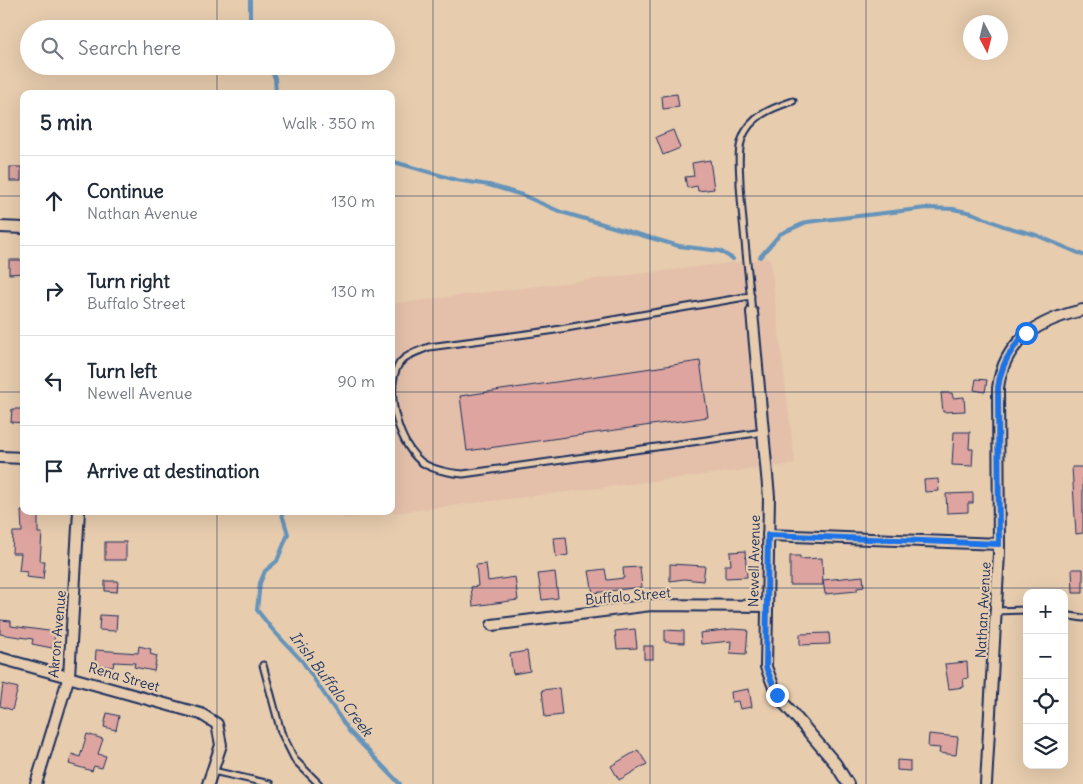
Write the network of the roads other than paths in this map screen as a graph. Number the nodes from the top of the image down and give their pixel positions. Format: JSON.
{"nodes":[{"id":1,"x":793,"y":101,"type":"dead end"},
{"id":2,"x":0,"y":227,"type":"edge"},
{"id":3,"x":20,"y":228,"type":"edge"},
{"id":4,"x":751,"y":296,"type":"junction"},
{"id":5,"x":1083,"y":310,"type":"edge"},
{"id":6,"x":752,"y":312,"type":"joint"},
{"id":7,"x":395,"y":373,"type":"edge"},
{"id":8,"x":395,"y":409,"type":"edge"},
{"id":9,"x":764,"y":432,"type":"junction"},
{"id":10,"x":0,"y":457,"type":"edge"},
{"id":11,"x":20,"y":458,"type":"edge"},
{"id":12,"x":79,"y":515,"type":"edge"},
{"id":13,"x":768,"y":535,"type":"junction"},
{"id":14,"x":999,"y":544,"type":"junction"},
{"id":15,"x":767,"y":606,"type":"junction"},
{"id":16,"x":1023,"y":610,"type":"edge"},
{"id":17,"x":997,"y":611,"type":"junction"},
{"id":18,"x":1068,"y":616,"type":"edge"},
{"id":19,"x":1083,"y":618,"type":"edge"},
{"id":20,"x":492,"y":625,"type":"dead end"},
{"id":21,"x":0,"y":658,"type":"edge"},
{"id":22,"x":263,"y":665,"type":"dead end"},
{"id":23,"x":69,"y":676,"type":"junction"},
{"id":24,"x":212,"y":770,"type":"junction"},
{"id":25,"x":36,"y":784,"type":"edge"},
{"id":26,"x":208,"y":784,"type":"edge"},
{"id":27,"x":270,"y":784,"type":"edge"},
{"id":28,"x":319,"y":784,"type":"edge"},
{"id":29,"x":848,"y":784,"type":"edge"},
{"id":30,"x":986,"y":784,"type":"edge"}],
"edges":[{"from":1,"to":4,"type":"lane"},
{"from":2,"to":3,"type":"street"},
{"from":4,"to":6,"type":"lane"},
{"from":4,"to":7,"type":"lane"},
{"from":5,"to":14,"type":"street","name":"Nathan Avenue"},
{"from":6,"to":9,"type":"street","name":"Newell Avenue"},
{"from":8,"to":9,"type":"lane"},
{"from":9,"to":13,"type":"street","name":"Newell Avenue"},
{"from":10,"to":11,"type":"street"},
{"from":12,"to":23,"type":"street","name":"Akron Avenue"},
{"from":13,"to":14,"type":"street"},
{"from":13,"to":15,"type":"street","name":"Newell Avenue"},
{"from":14,"to":17,"type":"street","name":"Nathan Avenue"},
{"from":15,"to":20,"type":"street","name":"Buffalo Street"},
{"from":15,"to":29,"type":"street","name":"Newell Avenue"},
{"from":16,"to":17,"type":"lane"},
{"from":17,"to":30,"type":"street","name":"Nathan Avenue"},
{"from":18,"to":19,"type":"lane"},
{"from":21,"to":23,"type":"street","name":"Rena Street"},
{"from":22,"to":28,"type":"lane"},
{"from":23,"to":24,"type":"street","name":"Rena Street"},
{"from":23,"to":25,"type":"street","name":"Akron Avenue"},
{"from":24,"to":26,"type":"street"},
{"from":24,"to":27,"type":"lane"}]}
